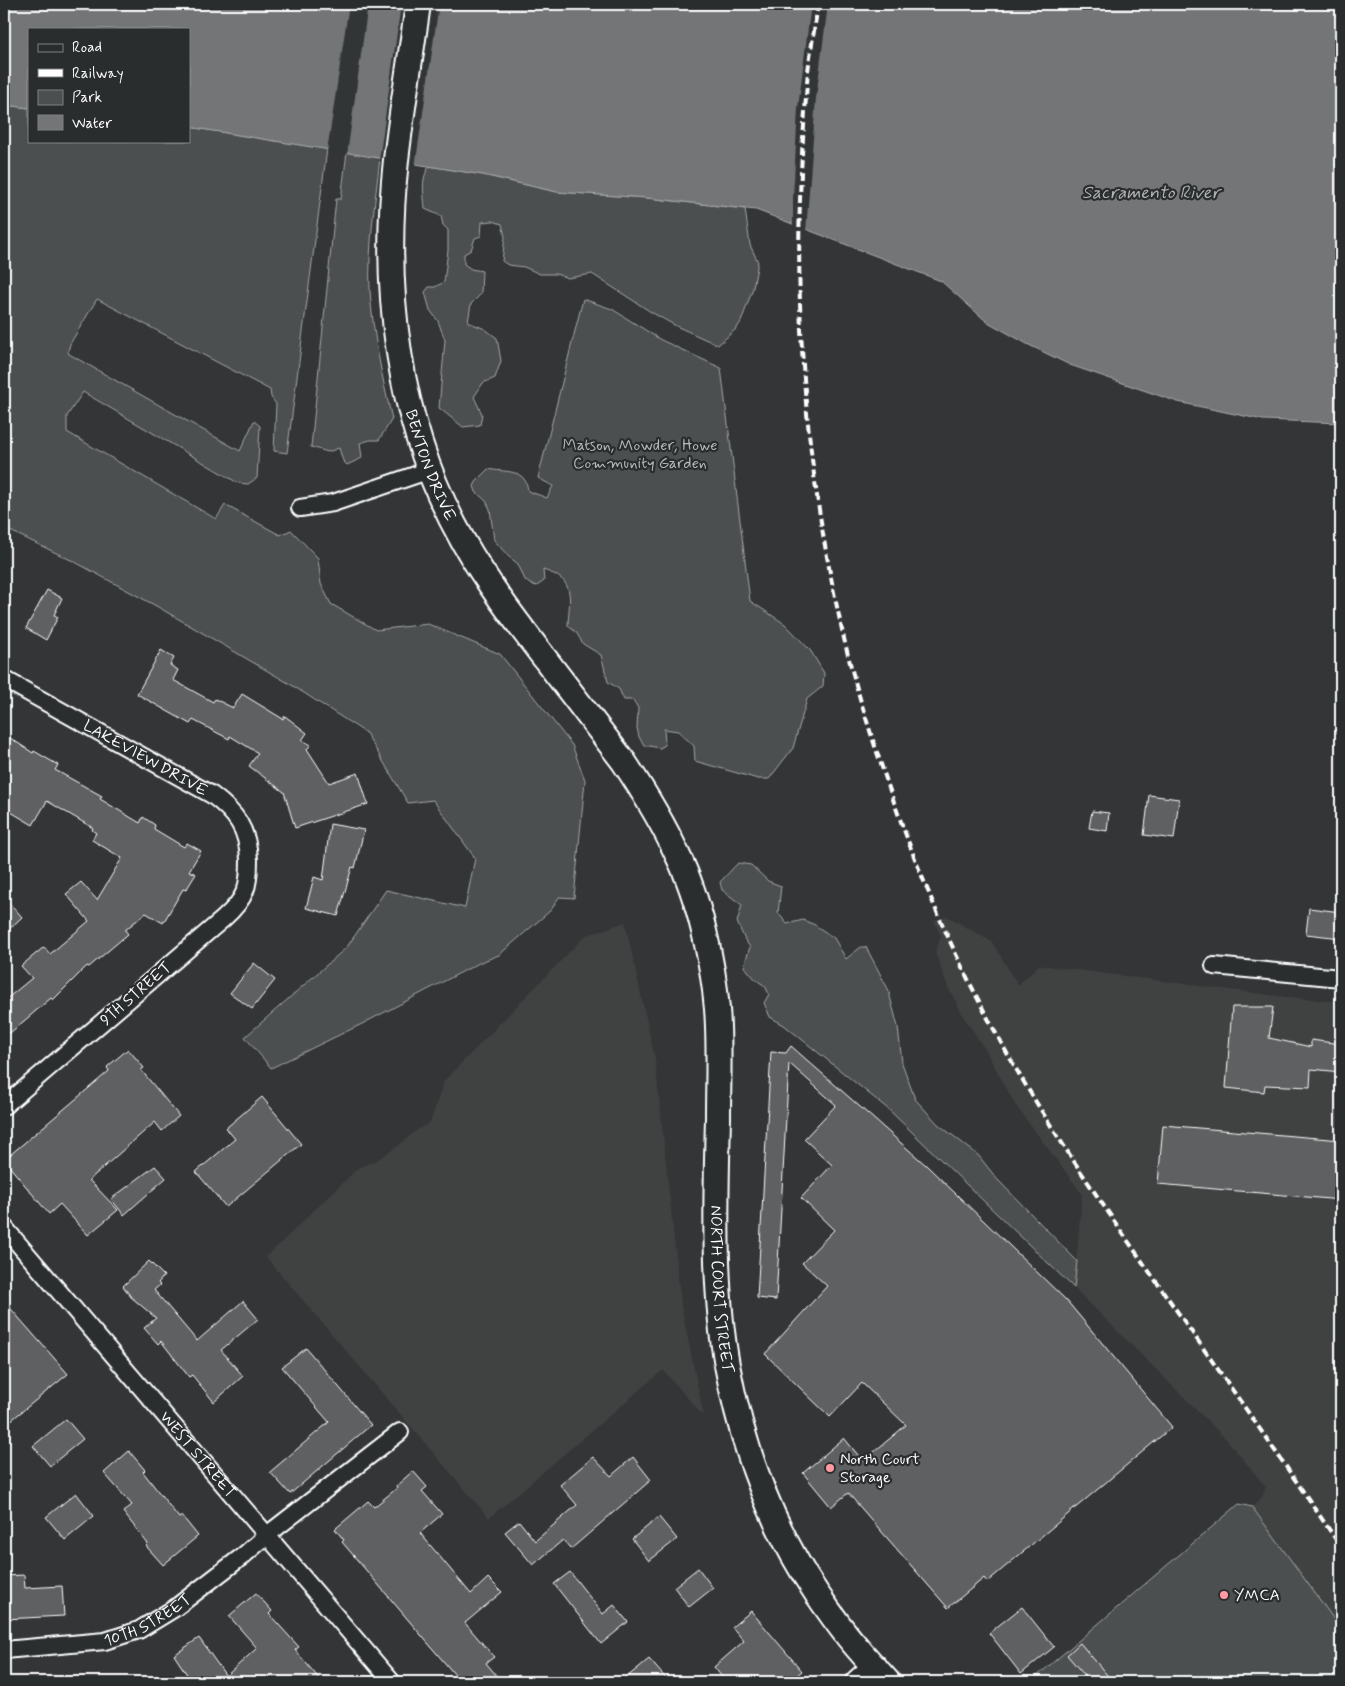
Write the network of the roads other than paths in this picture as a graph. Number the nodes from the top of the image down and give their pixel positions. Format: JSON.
{"nodes":[{"id":1,"x":418,"y":4,"type":"edge"},
{"id":2,"x":430,"y":470,"type":"junction"},
{"id":3,"x":300,"y":508,"type":"dead end"},
{"id":4,"x":4,"y":679,"type":"edge"},
{"id":5,"x":680,"y":858,"type":"joint"},
{"id":6,"x":249,"y":868,"type":"joint"},
{"id":7,"x":1214,"y":966,"type":"dead end"},
{"id":8,"x":1341,"y":978,"type":"edge"},
{"id":9,"x":4,"y":1106,"type":"edge"},
{"id":10,"x":4,"y":1227,"type":"edge"},
{"id":11,"x":400,"y":1432,"type":"dead end"},
{"id":12,"x":267,"y":1535,"type":"junction"},
{"id":13,"x":4,"y":1650,"type":"edge"},
{"id":14,"x":874,"y":1677,"type":"edge"},
{"id":15,"x":392,"y":1682,"type":"edge"}],
"edges":[{"from":1,"to":2,"type":"street","name":"BENTON DRIVE"},
{"from":2,"to":3,"type":"street"},
{"from":2,"to":5,"type":"street","name":"BENTON DRIVE"},
{"from":4,"to":6,"type":"street","name":"LAKEVIEW DRIVE"},
{"from":5,"to":14,"type":"street","name":"NORTH COURT STREET"},
{"from":6,"to":9,"type":"street","name":"9TH STREET"},
{"from":7,"to":8,"type":"street"},
{"from":10,"to":12,"type":"street","name":"WEST STREET"},
{"from":11,"to":12,"type":"street","name":"10TH STREET"},
{"from":12,"to":13,"type":"street","name":"10TH STREET"},
{"from":12,"to":15,"type":"street","name":"WEST STREET"}]}
